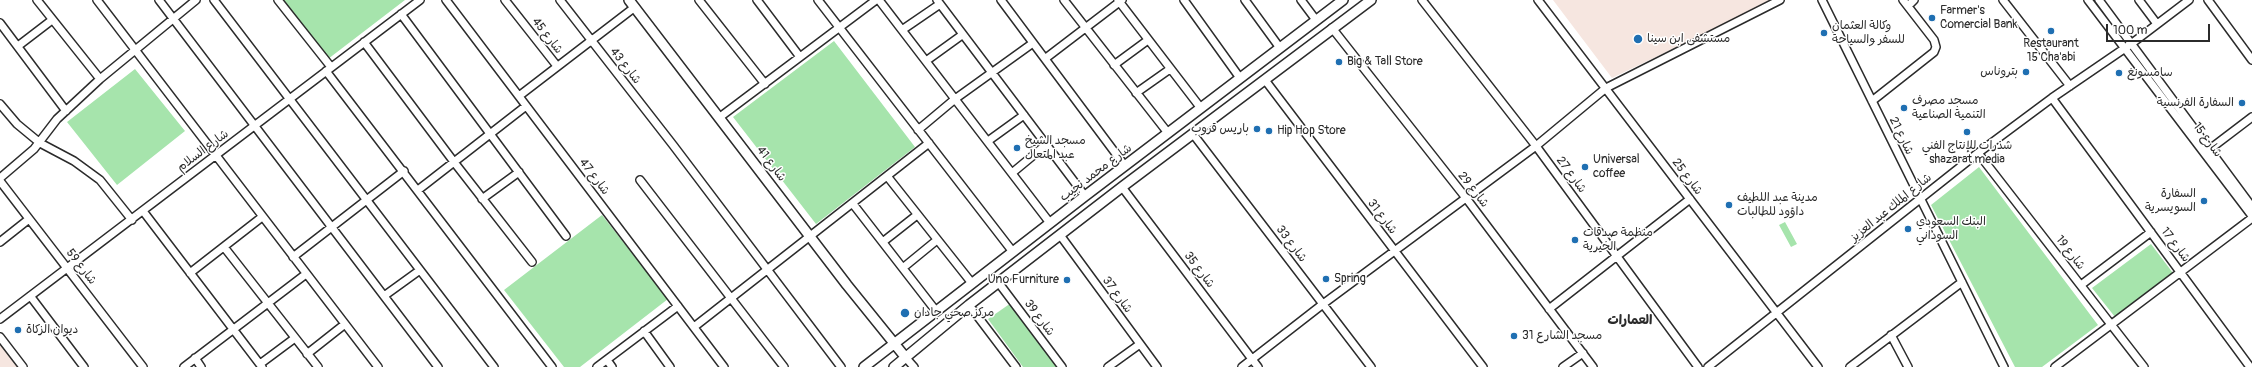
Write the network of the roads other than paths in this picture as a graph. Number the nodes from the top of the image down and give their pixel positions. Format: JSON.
{"nodes":[{"id":1,"x":37,"y":0,"type":"edge"},
{"id":2,"x":98,"y":0,"type":"edge"},
{"id":3,"x":159,"y":0,"type":"edge"},
{"id":4,"x":196,"y":0,"type":"edge"},
{"id":5,"x":214,"y":0,"type":"edge"},
{"id":6,"x":278,"y":0,"type":"edge"},
{"id":7,"x":420,"y":0,"type":"edge"},
{"id":8,"x":446,"y":0,"type":"edge"},
{"id":9,"x":506,"y":0,"type":"edge"},
{"id":10,"x":560,"y":0,"type":"edge"},
{"id":11,"x":699,"y":0,"type":"edge"},
{"id":12,"x":757,"y":0,"type":"edge"},
{"id":13,"x":818,"y":0,"type":"edge"},
{"id":14,"x":876,"y":0,"type":"edge"},
{"id":15,"x":879,"y":0,"type":"edge"},
{"id":16,"x":1001,"y":0,"type":"edge"},
{"id":17,"x":1064,"y":0,"type":"edge"},
{"id":18,"x":1120,"y":0,"type":"edge"},
{"id":19,"x":1184,"y":0,"type":"edge"},
{"id":20,"x":1245,"y":0,"type":"edge"},
{"id":21,"x":1301,"y":0,"type":"edge"},
{"id":22,"x":1344,"y":0,"type":"edge"},
{"id":23,"x":1371,"y":0,"type":"edge"},
{"id":24,"x":1422,"y":0,"type":"edge"},
{"id":25,"x":1538,"y":0,"type":"edge"},
{"id":26,"x":1780,"y":0,"type":"edge"},
{"id":27,"x":1822,"y":0,"type":"edge"},
{"id":28,"x":1914,"y":0,"type":"edge"},
{"id":29,"x":2004,"y":0,"type":"edge"},
{"id":30,"x":2088,"y":0,"type":"edge"},
{"id":31,"x":2099,"y":0,"type":"edge"},
{"id":32,"x":2139,"y":0,"type":"edge"},
{"id":33,"x":2208,"y":0,"type":"edge"},
{"id":34,"x":2183,"y":1,"type":"edge"},
{"id":35,"x":631,"y":2,"type":"edge"},
{"id":36,"x":938,"y":2,"type":"edge"},
{"id":37,"x":1905,"y":3,"type":"edge"},
{"id":38,"x":401,"y":14,"type":"junction"},
{"id":39,"x":172,"y":19,"type":"junction"},
{"id":40,"x":52,"y":20,"type":"junction"},
{"id":41,"x":1316,"y":20,"type":"junction"},
{"id":42,"x":0,"y":23,"type":"edge"},
{"id":43,"x":2157,"y":24,"type":"junction"},
{"id":44,"x":1086,"y":28,"type":"junction"},
{"id":45,"x":1332,"y":28,"type":"junction"},
{"id":46,"x":839,"y":29,"type":"junction"},
{"id":47,"x":902,"y":30,"type":"junction"},
{"id":48,"x":962,"y":35,"type":"junction"},
{"id":49,"x":591,"y":40,"type":"junction"},
{"id":50,"x":1148,"y":40,"type":"junction"},
{"id":51,"x":364,"y":42,"type":"junction"},
{"id":52,"x":1033,"y":42,"type":"junction"},
{"id":53,"x":2131,"y":44,"type":"junction"},
{"id":54,"x":18,"y":46,"type":"junction"},
{"id":55,"x":1280,"y":48,"type":"junction"},
{"id":56,"x":134,"y":49,"type":"junction"},
{"id":57,"x":2124,"y":49,"type":"junction"},
{"id":58,"x":800,"y":58,"type":"junction"},
{"id":59,"x":1046,"y":58,"type":"junction"},
{"id":60,"x":2252,"y":60,"type":"edge"},
{"id":61,"x":926,"y":61,"type":"junction"},
{"id":62,"x":1114,"y":64,"type":"junction"},
{"id":63,"x":557,"y":66,"type":"junction"},
{"id":64,"x":329,"y":69,"type":"junction"},
{"id":65,"x":1170,"y":69,"type":"junction"},
{"id":66,"x":991,"y":72,"type":"junction"},
{"id":67,"x":1240,"y":78,"type":"junction"},
{"id":68,"x":100,"y":79,"type":"junction"},
{"id":69,"x":1264,"y":80,"type":"junction"},
{"id":70,"x":765,"y":84,"type":"junction"},
{"id":71,"x":2070,"y":86,"type":"junction"},
{"id":72,"x":1606,"y":88,"type":"junction"},
{"id":73,"x":1136,"y":93,"type":"junction"},
{"id":74,"x":519,"y":96,"type":"junction"},
{"id":75,"x":2052,"y":98,"type":"junction"},
{"id":76,"x":290,"y":99,"type":"junction"},
{"id":77,"x":955,"y":99,"type":"junction"},
{"id":78,"x":1872,"y":100,"type":"junction"},
{"id":79,"x":0,"y":104,"type":"edge"},
{"id":80,"x":526,"y":106,"type":"junction"},
{"id":81,"x":1200,"y":107,"type":"junction"},
{"id":82,"x":66,"y":111,"type":"junction"},
{"id":83,"x":1024,"y":115,"type":"junction"},
{"id":84,"x":720,"y":117,"type":"junction"},
{"id":85,"x":2252,"y":117,"type":"edge"},
{"id":86,"x":256,"y":125,"type":"junction"},
{"id":87,"x":918,"y":130,"type":"junction"},
{"id":88,"x":1168,"y":133,"type":"junction"},
{"id":89,"x":490,"y":134,"type":"junction"},
{"id":90,"x":1193,"y":134,"type":"junction"},
{"id":91,"x":988,"y":141,"type":"junction"},
{"id":92,"x":40,"y":143,"type":"junction"},
{"id":93,"x":929,"y":143,"type":"junction"},
{"id":94,"x":1047,"y":144,"type":"junction"},
{"id":95,"x":1536,"y":146,"type":"junction"},
{"id":96,"x":2207,"y":152,"type":"junction"},
{"id":97,"x":1978,"y":153,"type":"junction"},
{"id":98,"x":215,"y":156,"type":"junction"},
{"id":99,"x":454,"y":162,"type":"junction"},
{"id":100,"x":1125,"y":166,"type":"junction"},
{"id":101,"x":404,"y":171,"type":"junction"},
{"id":102,"x":519,"y":172,"type":"junction"},
{"id":103,"x":1012,"y":173,"type":"junction"},
{"id":104,"x":887,"y":176,"type":"junction"},
{"id":105,"x":0,"y":178,"type":"edge"},
{"id":106,"x":640,"y":180,"type":"dead end"},
{"id":107,"x":0,"y":181,"type":"edge"},
{"id":108,"x":1122,"y":187,"type":"junction"},
{"id":109,"x":418,"y":190,"type":"junction"},
{"id":110,"x":1085,"y":196,"type":"junction"},
{"id":111,"x":1466,"y":198,"type":"junction"},
{"id":112,"x":367,"y":199,"type":"junction"},
{"id":113,"x":482,"y":199,"type":"junction"},
{"id":114,"x":1690,"y":199,"type":"junction"},
{"id":115,"x":1920,"y":199,"type":"junction"},
{"id":116,"x":853,"y":204,"type":"junction"},
{"id":117,"x":2252,"y":207,"type":"edge"},
{"id":118,"x":143,"y":211,"type":"junction"},
{"id":119,"x":917,"y":215,"type":"junction"},
{"id":120,"x":262,"y":217,"type":"junction"},
{"id":121,"x":2252,"y":217,"type":"edge"},
{"id":122,"x":29,"y":219,"type":"junction"},
{"id":123,"x":132,"y":220,"type":"junction"},
{"id":124,"x":1050,"y":223,"type":"junction"},
{"id":125,"x":333,"y":227,"type":"junction"},
{"id":126,"x":2151,"y":232,"type":"junction"},
{"id":127,"x":1060,"y":235,"type":"junction"},
{"id":128,"x":566,"y":236,"type":"dead end"},
{"id":129,"x":810,"y":237,"type":"junction"},
{"id":130,"x":937,"y":240,"type":"junction"},
{"id":131,"x":0,"y":242,"type":"edge"},
{"id":132,"x":884,"y":242,"type":"junction"},
{"id":133,"x":224,"y":247,"type":"junction"},
{"id":134,"x":1013,"y":252,"type":"junction"},
{"id":135,"x":1395,"y":252,"type":"junction"},
{"id":136,"x":1618,"y":256,"type":"junction"},
{"id":137,"x":293,"y":257,"type":"junction"},
{"id":138,"x":532,"y":262,"type":"dead end"},
{"id":139,"x":904,"y":267,"type":"junction"},
{"id":140,"x":68,"y":268,"type":"junction"},
{"id":141,"x":420,"y":270,"type":"junction"},
{"id":142,"x":768,"y":270,"type":"junction"},
{"id":143,"x":2181,"y":272,"type":"junction"},
{"id":144,"x":190,"y":273,"type":"junction"},
{"id":145,"x":306,"y":274,"type":"junction"},
{"id":146,"x":971,"y":282,"type":"junction"},
{"id":147,"x":998,"y":282,"type":"junction"},
{"id":148,"x":1962,"y":282,"type":"junction"},
{"id":149,"x":2081,"y":285,"type":"junction"},
{"id":150,"x":384,"y":296,"type":"junction"},
{"id":151,"x":31,"y":297,"type":"junction"},
{"id":152,"x":732,"y":298,"type":"junction"},
{"id":153,"x":268,"y":302,"type":"junction"},
{"id":154,"x":1323,"y":304,"type":"junction"},
{"id":155,"x":969,"y":305,"type":"junction"},
{"id":156,"x":678,"y":306,"type":"junction"},
{"id":157,"x":1550,"y":309,"type":"junction"},
{"id":158,"x":936,"y":311,"type":"junction"},
{"id":159,"x":1777,"y":313,"type":"junction"},
{"id":160,"x":0,"y":319,"type":"edge"},
{"id":161,"x":345,"y":324,"type":"junction"},
{"id":162,"x":2111,"y":325,"type":"junction"},
{"id":163,"x":694,"y":327,"type":"junction"},
{"id":164,"x":233,"y":329,"type":"junction"},
{"id":165,"x":644,"y":331,"type":"junction"},
{"id":166,"x":1891,"y":335,"type":"junction"},
{"id":167,"x":0,"y":337,"type":"edge"},
{"id":168,"x":295,"y":338,"type":"junction"},
{"id":169,"x":893,"y":343,"type":"junction"},
{"id":170,"x":1140,"y":344,"type":"junction"},
{"id":171,"x":1583,"y":353,"type":"junction"},
{"id":172,"x":307,"y":354,"type":"junction"},
{"id":173,"x":195,"y":358,"type":"junction"},
{"id":174,"x":906,"y":358,"type":"junction"},
{"id":175,"x":1252,"y":359,"type":"junction"},
{"id":176,"x":607,"y":360,"type":"junction"},
{"id":177,"x":261,"y":366,"type":"edge"},
{"id":178,"x":23,"y":367,"type":"edge"},
{"id":179,"x":84,"y":367,"type":"edge"},
{"id":180,"x":143,"y":367,"type":"edge"},
{"id":181,"x":184,"y":367,"type":"edge"},
{"id":182,"x":201,"y":367,"type":"edge"},
{"id":183,"x":318,"y":367,"type":"edge"},
{"id":184,"x":378,"y":367,"type":"edge"},
{"id":185,"x":438,"y":367,"type":"edge"},
{"id":186,"x":494,"y":367,"type":"edge"},
{"id":187,"x":552,"y":367,"type":"edge"},
{"id":188,"x":597,"y":367,"type":"edge"},
{"id":189,"x":612,"y":367,"type":"edge"},
{"id":190,"x":670,"y":367,"type":"edge"},
{"id":191,"x":724,"y":367,"type":"edge"},
{"id":192,"x":784,"y":367,"type":"edge"},
{"id":193,"x":841,"y":367,"type":"edge"},
{"id":194,"x":864,"y":367,"type":"edge"},
{"id":195,"x":894,"y":367,"type":"edge"},
{"id":196,"x":914,"y":367,"type":"edge"},
{"id":197,"x":1016,"y":367,"type":"edge"},
{"id":198,"x":1062,"y":367,"type":"edge"},
{"id":199,"x":1108,"y":367,"type":"edge"},
{"id":200,"x":1157,"y":367,"type":"edge"},
{"id":201,"x":1242,"y":367,"type":"edge"},
{"id":202,"x":1258,"y":367,"type":"edge"},
{"id":203,"x":1371,"y":367,"type":"edge"},
{"id":204,"x":1483,"y":367,"type":"edge"},
{"id":205,"x":1563,"y":367,"type":"edge"},
{"id":206,"x":1593,"y":367,"type":"edge"},
{"id":207,"x":1698,"y":367,"type":"edge"},
{"id":208,"x":1708,"y":367,"type":"edge"},
{"id":209,"x":1818,"y":367,"type":"edge"},
{"id":210,"x":1850,"y":367,"type":"edge"},
{"id":211,"x":1908,"y":367,"type":"edge"},
{"id":212,"x":2004,"y":367,"type":"edge"},
{"id":213,"x":2055,"y":367,"type":"edge"},
{"id":214,"x":2144,"y":367,"type":"edge"},
{"id":215,"x":2250,"y":367,"type":"edge"}],
"edges":[{"from":1,"to":40,"type":"street"},
{"from":2,"to":56,"type":"street"},
{"from":3,"to":39,"type":"street"},
{"from":4,"to":39,"type":"street"},
{"from":5,"to":76,"type":"street"},
{"from":6,"to":64,"type":"street"},
{"from":7,"to":38,"type":"street","name":"شارع السلام"},
{"from":8,"to":74,"type":"street","name":"شارع 47"},
{"from":9,"to":63,"type":"street","name":"شارع 45"},
{"from":10,"to":49,"type":"street","name":"شارع 43"},
{"from":11,"to":70,"type":"street"},
{"from":12,"to":58,"type":"street"},
{"from":13,"to":46,"type":"street"},
{"from":14,"to":46,"type":"street"},
{"from":15,"to":47,"type":"street"},
{"from":16,"to":52,"type":"street"},
{"from":17,"to":44,"type":"street"},
{"from":18,"to":44,"type":"street"},
{"from":18,"to":50,"type":"street"},
{"from":19,"to":67,"type":"street"},
{"from":20,"to":55,"type":"street"},
{"from":21,"to":41,"type":"street"},
{"from":22,"to":41,"type":"main road","name":"شارع محمد نجيب"},
{"from":23,"to":45,"type":"main road"},
{"from":24,"to":95,"type":"street","name":"شارع 27"},
{"from":25,"to":72,"type":"street","name":"شارع 25"},
{"from":26,"to":72,"type":"street"},
{"from":27,"to":78,"type":"street","name":"شارع 21"},
{"from":28,"to":37,"type":"street"},
{"from":29,"to":71,"type":"street"},
{"from":30,"to":57,"type":"street","name":"شارع 15"},
{"from":31,"to":53,"type":"street","name":"شارع 15"},
{"from":32,"to":43,"type":"street"},
{"from":33,"to":60,"type":"street"},
{"from":34,"to":43,"type":"street","name":"شارع الملك عبد العزيز"},
{"from":35,"to":49,"type":"street"},
{"from":35,"to":84,"type":"main road","name":"شارع 41"},
{"from":36,"to":47,"type":"street"},
{"from":36,"to":48,"type":"street"},
{"from":37,"to":78,"type":"street"},
{"from":38,"to":51,"type":"street","name":"شارع السلام"},
{"from":38,"to":89,"type":"street"},
{"from":39,"to":56,"type":"street"},
{"from":39,"to":86,"type":"street"},
{"from":40,"to":54,"type":"street"},
{"from":40,"to":68,"type":"street"},
{"from":41,"to":55,"type":"main road","name":"شارع محمد نجيب"},
{"from":42,"to":54,"type":"street"},
{"from":43,"to":53,"type":"street","name":"شارع الملك عبد العزيز"},
{"from":44,"to":59,"type":"street"},
{"from":44,"to":62,"type":"street"},
{"from":45,"to":69,"type":"main road"},
{"from":45,"to":111,"type":"street","name":"شارع 29"},
{"from":46,"to":58,"type":"street"},
{"from":46,"to":87,"type":"street"},
{"from":47,"to":61,"type":"street"},
{"from":48,"to":61,"type":"street"},
{"from":48,"to":66,"type":"street"},
{"from":49,"to":63,"type":"street"},
{"from":49,"to":142,"type":"street","name":"شارع 43"},
{"from":50,"to":62,"type":"street"},
{"from":50,"to":65,"type":"street"},
{"from":51,"to":64,"type":"street","name":"شارع السلام"},
{"from":51,"to":99,"type":"street"},
{"from":52,"to":59,"type":"street"},
{"from":52,"to":66,"type":"street"},
{"from":53,"to":57,"type":"street","name":"شارع الملك عبد العزيز"},
{"from":53,"to":96,"type":"street","name":"شارع 15"},
{"from":54,"to":82,"type":"street"},
{"from":55,"to":67,"type":"main road","name":"شارع محمد نجيب"},
{"from":56,"to":68,"type":"street"},
{"from":56,"to":98,"type":"street"},
{"from":57,"to":71,"type":"street","name":"شارع الملك عبد العزيز"},
{"from":57,"to":96,"type":"street","name":"شارع 15"},
{"from":58,"to":70,"type":"street"},
{"from":59,"to":100,"type":"street"},
{"from":61,"to":77,"type":"street"},
{"from":62,"to":73,"type":"street"},
{"from":63,"to":74,"type":"street"},
{"from":64,"to":76,"type":"street","name":"شارع السلام"},
{"from":64,"to":101,"type":"street"},
{"from":65,"to":73,"type":"street"},
{"from":65,"to":81,"type":"street"},
{"from":66,"to":77,"type":"street"},
{"from":66,"to":83,"type":"street"},
{"from":67,"to":81,"type":"main road","name":"شارع محمد نجيب"},
{"from":68,"to":82,"type":"street"},
{"from":69,"to":90,"type":"main road"},
{"from":69,"to":135,"type":"street","name":"شارع 31"},
{"from":70,"to":84,"type":"street"},
{"from":71,"to":75,"type":"street","name":"شارع الملك عبد العزيز"},
{"from":72,"to":95,"type":"street"},
{"from":72,"to":114,"type":"street","name":"شارع 25"},
{"from":73,"to":88,"type":"street"},
{"from":74,"to":80,"type":"street","name":"شارع 47"},
{"from":75,"to":97,"type":"street","name":"شارع الملك عبد العزيز"},
{"from":75,"to":126,"type":"street","name":"شارع 17"},
{"from":76,"to":86,"type":"street","name":"شارع السلام"},
{"from":76,"to":112,"type":"street"},
{"from":77,"to":87,"type":"street"},
{"from":77,"to":91,"type":"street"},
{"from":78,"to":115,"type":"street","name":"شارع 21"},
{"from":79,"to":92,"type":"street"},
{"from":80,"to":89,"type":"street"},
{"from":80,"to":156,"type":"street","name":"شارع 47"},
{"from":81,"to":88,"type":"main road","name":"شارع محمد نجيب"},
{"from":82,"to":92,"type":"street"},
{"from":83,"to":91,"type":"street"},
{"from":83,"to":94,"type":"street"},
{"from":84,"to":129,"type":"main road","name":"شارع 41"},
{"from":85,"to":96,"type":"street"},
{"from":86,"to":98,"type":"street","name":"شارع السلام"},
{"from":86,"to":125,"type":"street"},
{"from":87,"to":93,"type":"street"},
{"from":88,"to":100,"type":"main road","name":"شارع محمد نجيب"},
{"from":89,"to":99,"type":"street"},
{"from":89,"to":102,"type":"street"},
{"from":90,"to":108,"type":"main road"},
{"from":90,"to":154,"type":"street","name":"شارع 33"},
{"from":91,"to":103,"type":"street"},
{"from":92,"to":105,"type":"street"},
{"from":92,"to":123,"type":"street"},
{"from":93,"to":104,"type":"street"},
{"from":93,"to":134,"type":"street"},
{"from":94,"to":103,"type":"street"},
{"from":94,"to":110,"type":"street"},
{"from":95,"to":111,"type":"street"},
{"from":95,"to":136,"type":"street","name":"شارع 27"},
{"from":96,"to":117,"type":"street","name":"شارع 15"},
{"from":96,"to":121,"type":"street","name":"شارع 15"},
{"from":97,"to":115,"type":"street","name":"شارع الملك عبد العزيز"},
{"from":97,"to":149,"type":"street","name":"شارع 19"},
{"from":98,"to":118,"type":"street","name":"شارع السلام"},
{"from":98,"to":120,"type":"street"},
{"from":99,"to":109,"type":"street"},
{"from":99,"to":113,"type":"street"},
{"from":100,"to":110,"type":"main road","name":"شارع محمد نجيب"},
{"from":101,"to":109,"type":"street"},
{"from":101,"to":112,"type":"street"},
{"from":102,"to":113,"type":"street"},
{"from":102,"to":128,"type":"street"},
{"from":103,"to":124,"type":"street"},
{"from":104,"to":116,"type":"street"},
{"from":104,"to":119,"type":"street"},
{"from":106,"to":152,"type":"street"},
{"from":107,"to":122,"type":"street","name":"شارع 59"},
{"from":108,"to":127,"type":"main road"},
{"from":108,"to":175,"type":"street","name":"شارع 35"},
{"from":109,"to":187,"type":"street"},
{"from":110,"to":124,"type":"main road","name":"شارع محمد نجيب"},
{"from":111,"to":135,"type":"street"},
{"from":111,"to":157,"type":"street","name":"شارع 29"},
{"from":112,"to":125,"type":"street"},
{"from":112,"to":141,"type":"street"},
{"from":113,"to":138,"type":"street"},
{"from":114,"to":136,"type":"street"},
{"from":114,"to":159,"type":"street","name":"شارع 25"},
{"from":115,"to":148,"type":"street","name":"شارع 21"},
{"from":115,"to":159,"type":"street","name":"شارع الملك عبد العزيز"},
{"from":116,"to":129,"type":"street"},
{"from":116,"to":132,"type":"street"},
{"from":118,"to":123,"type":"street","name":"شارع السلام"},
{"from":118,"to":144,"type":"street"},
{"from":119,"to":130,"type":"street"},
{"from":119,"to":132,"type":"street"},
{"from":120,"to":133,"type":"street"},
{"from":120,"to":137,"type":"street"},
{"from":121,"to":143,"type":"street"},
{"from":122,"to":131,"type":"street"},
{"from":122,"to":140,"type":"street","name":"شارع 59"},
{"from":123,"to":140,"type":"street","name":"شارع السلام"},
{"from":124,"to":134,"type":"main road","name":"شارع محمد نجيب"},
{"from":125,"to":137,"type":"street"},
{"from":125,"to":150,"type":"street"},
{"from":126,"to":143,"type":"street","name":"شارع 17"},
{"from":126,"to":149,"type":"street"},
{"from":127,"to":147,"type":"main road"},
{"from":127,"to":170,"type":"street","name":"شارع 37"},
{"from":129,"to":142,"type":"street"},
{"from":129,"to":169,"type":"main road","name":"شارع 41"},
{"from":130,"to":139,"type":"street"},
{"from":130,"to":146,"type":"street"},
{"from":132,"to":139,"type":"street"},
{"from":133,"to":144,"type":"street"},
{"from":133,"to":153,"type":"street"},
{"from":134,"to":146,"type":"main road","name":"شارع محمد نجيب"},
{"from":135,"to":154,"type":"street"},
{"from":135,"to":204,"type":"street","name":"شارع 31"},
{"from":136,"to":157,"type":"street"},
{"from":136,"to":207,"type":"street","name":"شارع 27"},
{"from":137,"to":145,"type":"street"},
{"from":139,"to":158,"type":"street"},
{"from":140,"to":151,"type":"street","name":"شارع السلام"},
{"from":140,"to":180,"type":"street","name":"شارع 59"},
{"from":141,"to":150,"type":"street"},
{"from":141,"to":186,"type":"street"},
{"from":142,"to":152,"type":"street"},
{"from":142,"to":193,"type":"street","name":"شارع 43"},
{"from":143,"to":162,"type":"street"},
{"from":143,"to":215,"type":"street","name":"شارع 17"},
{"from":144,"to":164,"type":"street"},
{"from":145,"to":153,"type":"street"},
{"from":145,"to":161,"type":"street"},
{"from":146,"to":158,"type":"main road","name":"شارع محمد نجيب"},
{"from":147,"to":155,"type":"main road"},
{"from":147,"to":198,"type":"street","name":"شارع 39"},
{"from":148,"to":166,"type":"street"},
{"from":148,"to":212,"type":"street","name":"شارع 21"},
{"from":149,"to":162,"type":"street","name":"شارع 19"},
{"from":150,"to":185,"type":"street"},
{"from":151,"to":160,"type":"street","name":"شارع السلام"},
{"from":151,"to":179,"type":"street"},
{"from":152,"to":163,"type":"street"},
{"from":152,"to":192,"type":"street"},
{"from":153,"to":164,"type":"street"},
{"from":153,"to":168,"type":"street"},
{"from":154,"to":175,"type":"street"},
{"from":154,"to":203,"type":"street","name":"شارع 33"},
{"from":155,"to":174,"type":"main road"},
{"from":155,"to":197,"type":"street"},
{"from":156,"to":163,"type":"street","name":"شارع 47"},
{"from":156,"to":165,"type":"street"},
{"from":157,"to":171,"type":"street","name":"شارع 29"},
{"from":158,"to":169,"type":"main road","name":"شارع محمد نجيب"},
{"from":159,"to":208,"type":"street","name":"شارع الملك عبد العزيز"},
{"from":159,"to":209,"type":"street","name":"شارع 25"},
{"from":161,"to":172,"type":"street"},
{"from":161,"to":184,"type":"street"},
{"from":162,"to":213,"type":"street"},
{"from":162,"to":214,"type":"street","name":"شارع 19"},
{"from":163,"to":191,"type":"street","name":"شارع 47"},
{"from":164,"to":173,"type":"street"},
{"from":164,"to":177,"type":"street"},
{"from":165,"to":176,"type":"street"},
{"from":165,"to":190,"type":"street"},
{"from":166,"to":210,"type":"street"},
{"from":166,"to":211,"type":"street"},
{"from":167,"to":178,"type":"street"},
{"from":168,"to":172,"type":"street"},
{"from":168,"to":177,"type":"street"},
{"from":169,"to":174,"type":"main road","name":"شارع 41"},
{"from":169,"to":194,"type":"main road","name":"شارع محمد نجيب"},
{"from":170,"to":199,"type":"street"},
{"from":170,"to":200,"type":"street","name":"شارع 37"},
{"from":171,"to":205,"type":"street"},
{"from":171,"to":206,"type":"street","name":"شارع 29"},
{"from":172,"to":183,"type":"street"},
{"from":173,"to":181,"type":"street"},
{"from":173,"to":182,"type":"street"},
{"from":174,"to":195,"type":"main road"},
{"from":174,"to":196,"type":"street"},
{"from":175,"to":201,"type":"street"},
{"from":175,"to":202,"type":"street","name":"شارع 35"},
{"from":176,"to":188,"type":"street"},
{"from":176,"to":189,"type":"street"}]}
